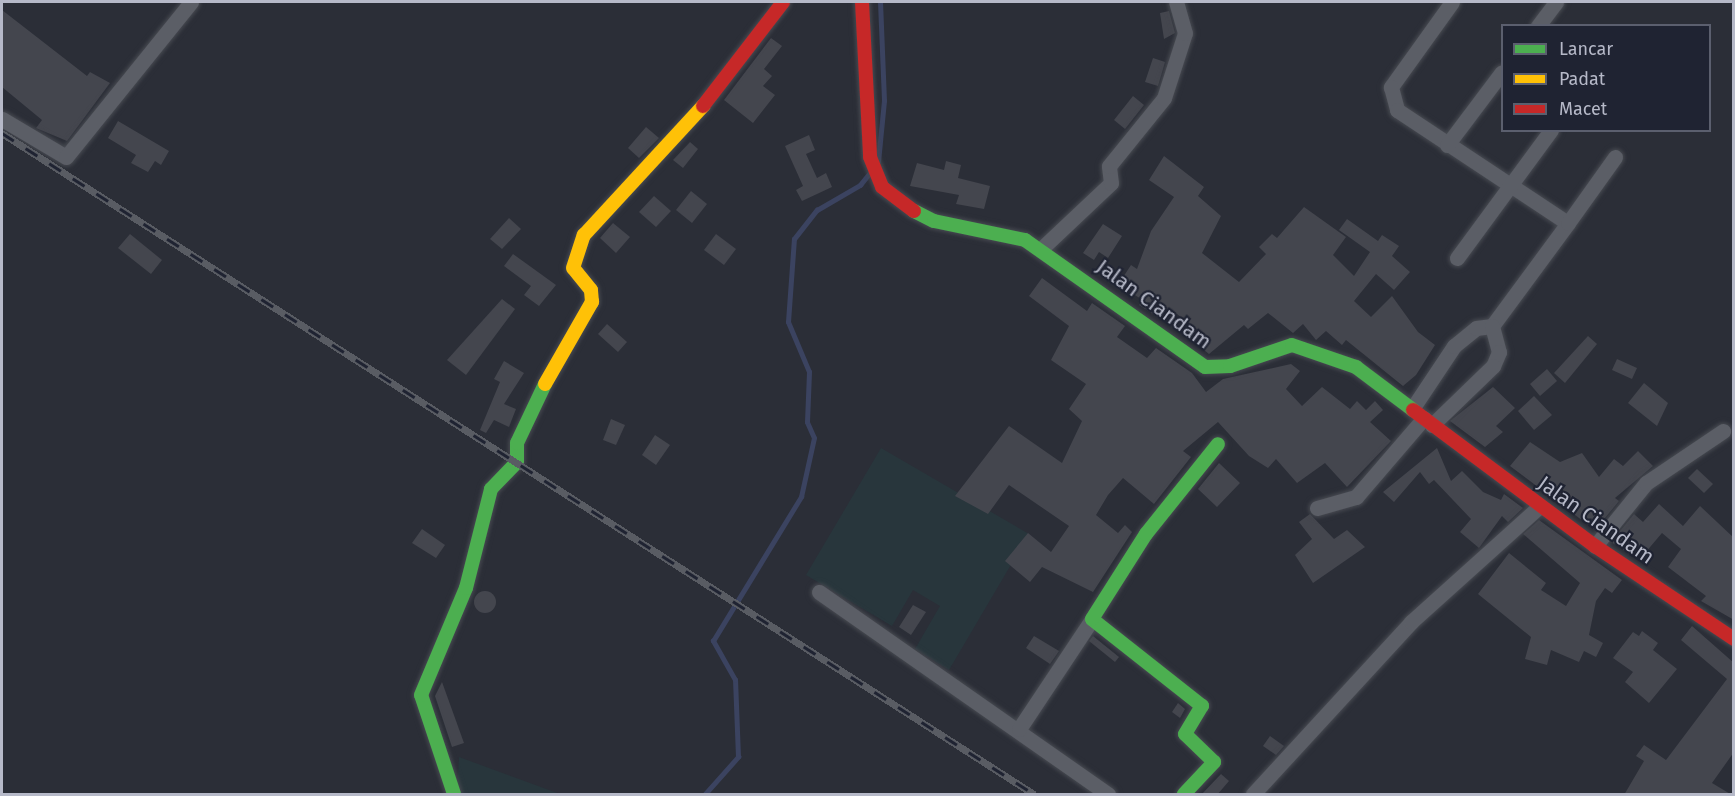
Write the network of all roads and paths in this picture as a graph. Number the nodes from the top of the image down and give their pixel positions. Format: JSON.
{"nodes":[{"id":1,"x":191,"y":2,"type":"edge"},
{"id":2,"x":783,"y":2,"type":"edge"},
{"id":3,"x":862,"y":2,"type":"edge"},
{"id":4,"x":1176,"y":2,"type":"edge"},
{"id":5,"x":1452,"y":2,"type":"edge"},
{"id":6,"x":1556,"y":2,"type":"edge"},
{"id":7,"x":1540,"y":24,"type":"edge"},
{"id":8,"x":1501,"y":75,"type":"edge"},
{"id":9,"x":2,"y":119,"type":"edge"},
{"id":10,"x":1550,"y":132,"type":"edge"},
{"id":11,"x":1447,"y":145,"type":"junction"},
{"id":12,"x":1615,"y":157,"type":"dead end"},
{"id":13,"x":1511,"y":185,"type":"junction"},
{"id":14,"x":1568,"y":223,"type":"junction"},
{"id":15,"x":1041,"y":249,"type":"junction"},
{"id":16,"x":1457,"y":258,"type":"dead end"},
{"id":17,"x":1492,"y":327,"type":"junction"},
{"id":18,"x":1423,"y":418,"type":"junction"},
{"id":19,"x":1723,"y":431,"type":"dead end"},
{"id":20,"x":1218,"y":444,"type":"dead end"},
{"id":21,"x":1540,"y":506,"type":"junction"},
{"id":22,"x":1317,"y":508,"type":"dead end"},
{"id":23,"x":1595,"y":546,"type":"junction"},
{"id":24,"x":819,"y":592,"type":"dead end"},
{"id":25,"x":1092,"y":619,"type":"junction"},
{"id":26,"x":1734,"y":639,"type":"edge"},
{"id":27,"x":1019,"y":729,"type":"junction"},
{"id":28,"x":454,"y":795,"type":"edge"},
{"id":29,"x":1108,"y":795,"type":"edge"},
{"id":30,"x":1184,"y":795,"type":"edge"},
{"id":31,"x":1253,"y":795,"type":"edge"}],
"edges":[{"from":1,"to":9,"type":"street"},
{"from":2,"to":28,"type":"street"},
{"from":3,"to":15,"type":"street","name":"Jalan Ciandam"},
{"from":4,"to":15,"type":"street"},
{"from":5,"to":11,"type":"street"},
{"from":6,"to":7,"type":"street"},
{"from":8,"to":11,"type":"street"},
{"from":10,"to":13,"type":"street"},
{"from":11,"to":13,"type":"street"},
{"from":12,"to":14,"type":"street"},
{"from":13,"to":14,"type":"street"},
{"from":13,"to":16,"type":"street"},
{"from":14,"to":17,"type":"street"},
{"from":15,"to":18,"type":"street","name":"Jalan Ciandam"},
{"from":17,"to":18,"type":"street"},
{"from":17,"to":18,"type":"street"},
{"from":18,"to":21,"type":"street","name":"Jalan Ciandam"},
{"from":18,"to":22,"type":"street"},
{"from":19,"to":23,"type":"street"},
{"from":20,"to":25,"type":"street"},
{"from":21,"to":23,"type":"street","name":"Jalan Ciandam"},
{"from":21,"to":31,"type":"street"},
{"from":23,"to":26,"type":"street","name":"Jalan Ciandam"},
{"from":24,"to":27,"type":"street"},
{"from":25,"to":27,"type":"street"},
{"from":25,"to":30,"type":"street"},
{"from":27,"to":29,"type":"street"}]}
